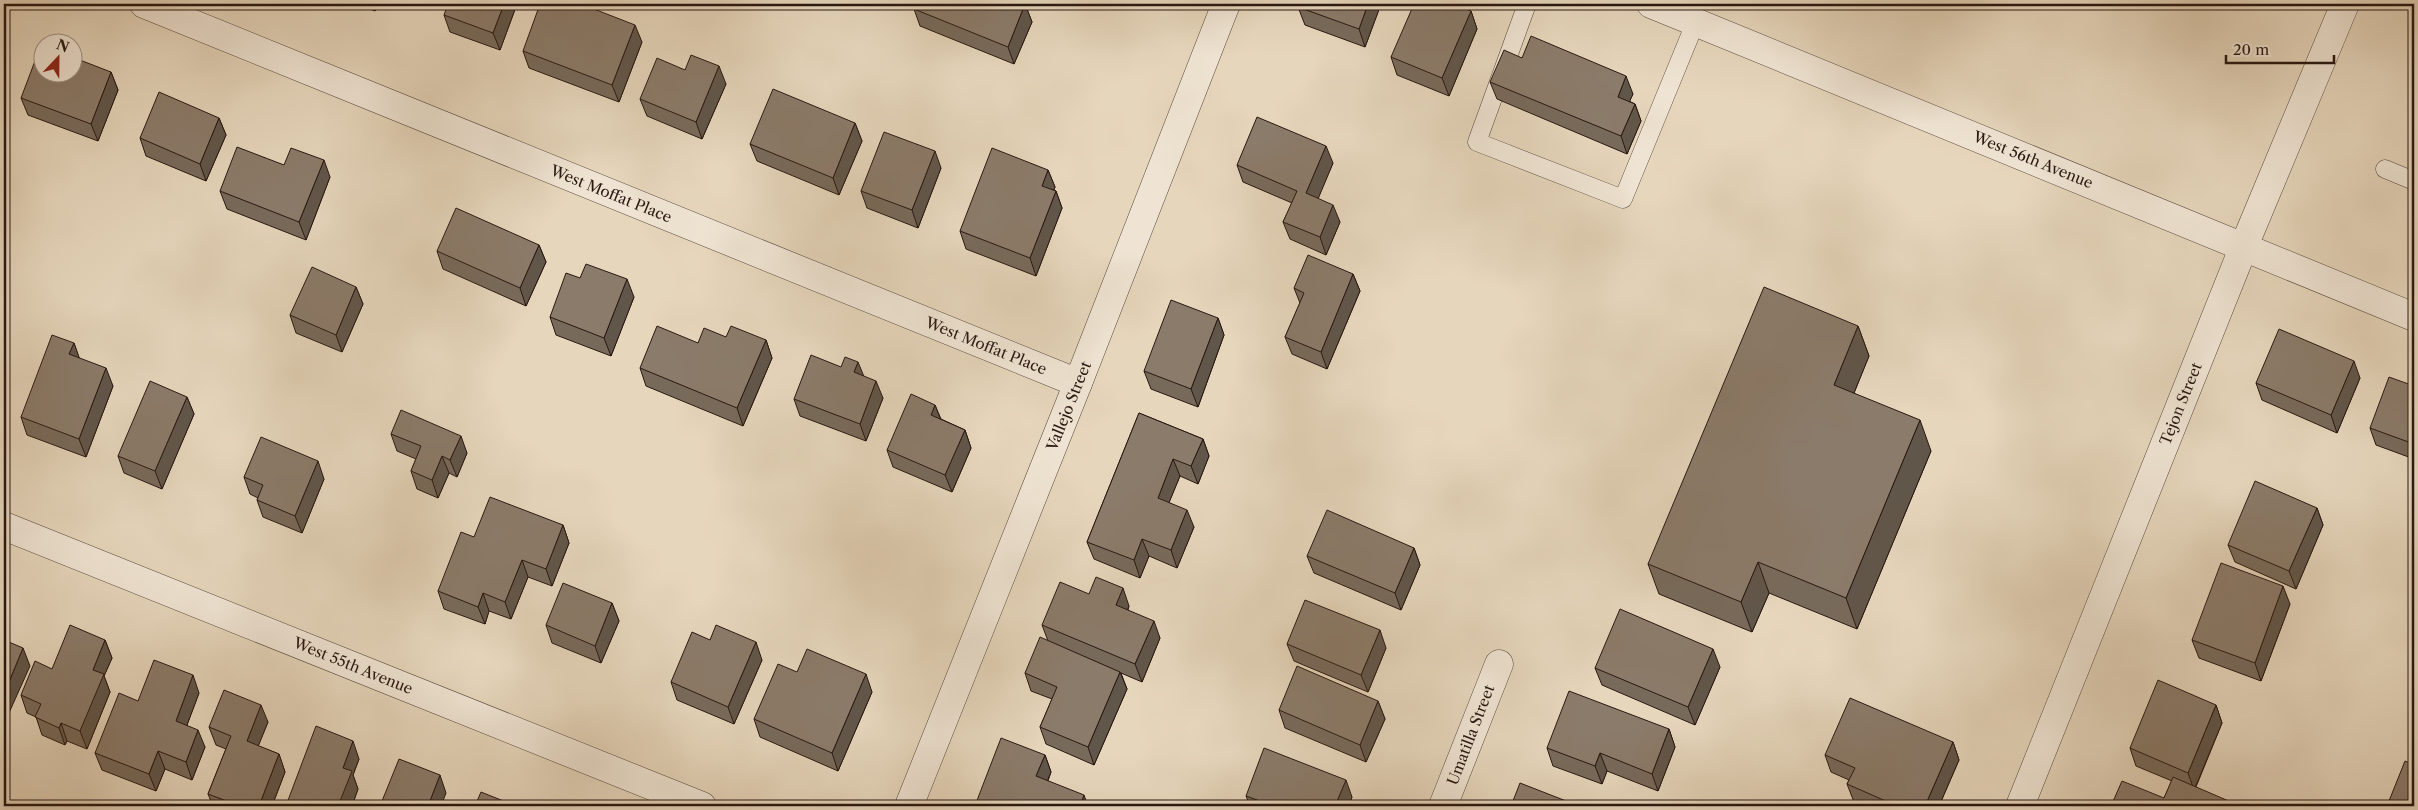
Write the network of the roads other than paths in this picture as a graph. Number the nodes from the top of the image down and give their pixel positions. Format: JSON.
{"nodes":[{"id":1,"x":144,"y":4,"type":"edge"},
{"id":2,"x":1226,"y":4,"type":"edge"},
{"id":3,"x":1527,"y":4,"type":"edge"},
{"id":4,"x":1651,"y":4,"type":"edge"},
{"id":5,"x":2345,"y":4,"type":"edge"},
{"id":6,"x":1696,"y":21,"type":"junction"},
{"id":7,"x":2384,"y":169,"type":"dead end"},
{"id":8,"x":2414,"y":181,"type":"edge"},
{"id":9,"x":2244,"y":246,"type":"junction"},
{"id":10,"x":2414,"y":317,"type":"edge"},
{"id":11,"x":1078,"y":383,"type":"junction"},
{"id":12,"x":4,"y":526,"type":"edge"},
{"id":13,"x":1499,"y":664,"type":"dead end"},
{"id":14,"x":702,"y":806,"type":"edge"},
{"id":15,"x":909,"y":806,"type":"edge"},
{"id":16,"x":1443,"y":806,"type":"edge"},
{"id":17,"x":2020,"y":806,"type":"edge"}],
"edges":[{"from":1,"to":11,"type":"street","name":"West Moffat Place"},
{"from":2,"to":11,"type":"street","name":"Vallejo Street"},
{"from":3,"to":6,"type":"lane"},
{"from":4,"to":6,"type":"street","name":"West 56th Avenue"},
{"from":5,"to":9,"type":"street","name":"Tejon Street"},
{"from":6,"to":9,"type":"street","name":"West 56th Avenue"},
{"from":7,"to":8,"type":"lane"},
{"from":9,"to":10,"type":"street","name":"West 56th Avenue"},
{"from":9,"to":17,"type":"street","name":"Tejon Street"},
{"from":11,"to":15,"type":"street","name":"Vallejo Street"},
{"from":12,"to":14,"type":"street","name":"West 55th Avenue"},
{"from":13,"to":16,"type":"street","name":"Umatilla Street"}]}
